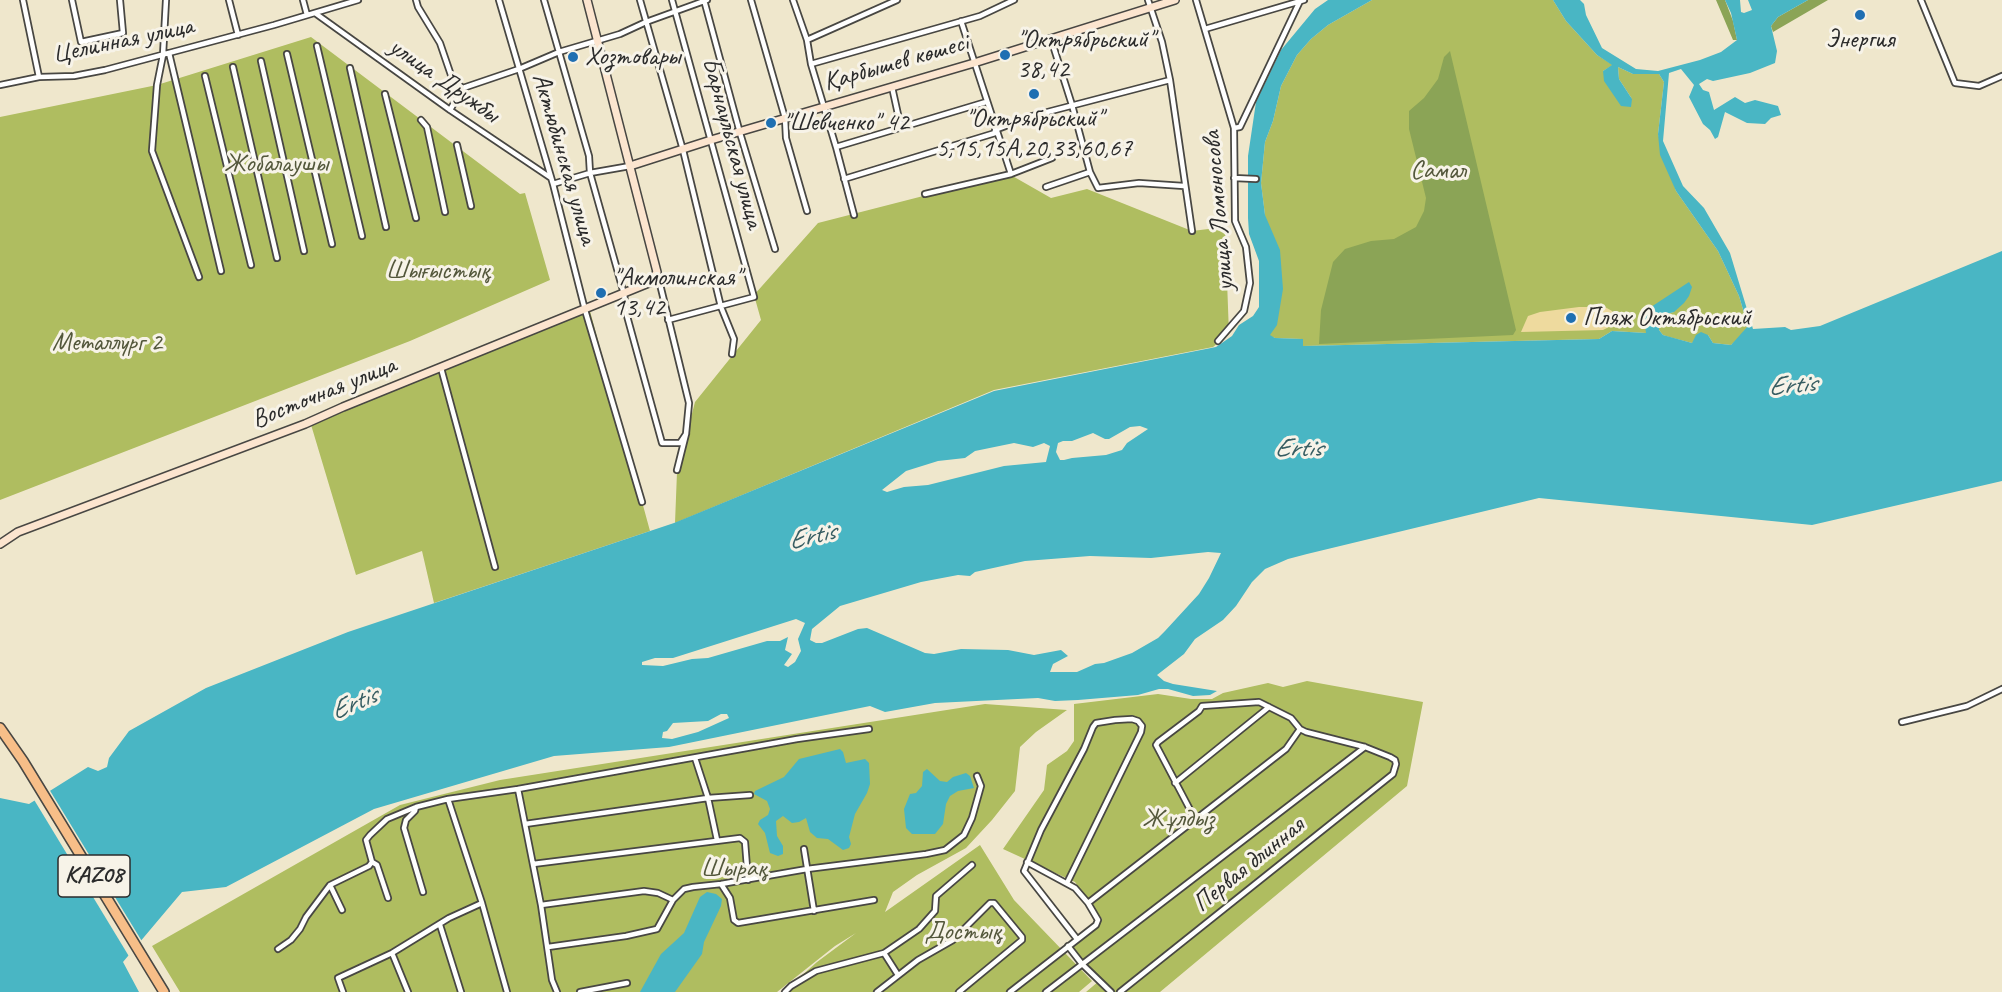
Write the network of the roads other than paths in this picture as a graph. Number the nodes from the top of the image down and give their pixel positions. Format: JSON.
{"nodes":[{"id":1,"x":23,"y":0,"type":"edge"},
{"id":2,"x":72,"y":0,"type":"edge"},
{"id":3,"x":120,"y":0,"type":"edge"},
{"id":4,"x":166,"y":0,"type":"edge"},
{"id":5,"x":228,"y":0,"type":"edge"},
{"id":6,"x":303,"y":0,"type":"edge"},
{"id":7,"x":358,"y":0,"type":"edge"},
{"id":8,"x":416,"y":0,"type":"edge"},
{"id":9,"x":499,"y":0,"type":"edge"},
{"id":10,"x":544,"y":0,"type":"edge"},
{"id":11,"x":587,"y":0,"type":"edge"},
{"id":12,"x":640,"y":0,"type":"edge"},
{"id":13,"x":672,"y":0,"type":"edge"},
{"id":14,"x":705,"y":0,"type":"edge"},
{"id":15,"x":752,"y":0,"type":"edge"},
{"id":16,"x":794,"y":0,"type":"edge"},
{"id":17,"x":897,"y":0,"type":"edge"},
{"id":18,"x":1014,"y":0,"type":"edge"},
{"id":19,"x":1148,"y":0,"type":"edge"},
{"id":20,"x":1175,"y":0,"type":"edge"},
{"id":21,"x":1196,"y":0,"type":"edge"},
{"id":22,"x":1302,"y":1,"type":"edge"},
{"id":23,"x":1922,"y":2,"type":"edge"},
{"id":24,"x":1150,"y":8,"type":"junction"},
{"id":25,"x":675,"y":12,"type":"junction"},
{"id":26,"x":315,"y":13,"type":"junction"},
{"id":27,"x":307,"y":15,"type":"junction"},
{"id":28,"x":961,"y":21,"type":"junction"},
{"id":29,"x":646,"y":22,"type":"junction"},
{"id":30,"x":1205,"y":29,"type":"junction"},
{"id":31,"x":238,"y":35,"type":"junction"},
{"id":32,"x":1051,"y":39,"type":"junction"},
{"id":33,"x":597,"y":40,"type":"junction"},
{"id":34,"x":807,"y":40,"type":"junction"},
{"id":35,"x":317,"y":46,"type":"dead end"},
{"id":36,"x":559,"y":52,"type":"junction"},
{"id":37,"x":170,"y":53,"type":"junction"},
{"id":38,"x":287,"y":54,"type":"dead end"},
{"id":39,"x":163,"y":55,"type":"junction"},
{"id":40,"x":261,"y":61,"type":"dead end"},
{"id":41,"x":974,"y":63,"type":"junction"},
{"id":42,"x":812,"y":64,"type":"junction"},
{"id":43,"x":233,"y":68,"type":"dead end"},
{"id":44,"x":350,"y":68,"type":"dead end"},
{"id":45,"x":519,"y":69,"type":"junction"},
{"id":46,"x":205,"y":76,"type":"dead end"},
{"id":47,"x":2002,"y":76,"type":"edge"},
{"id":48,"x":39,"y":77,"type":"junction"},
{"id":49,"x":1170,"y":80,"type":"junction"},
{"id":50,"x":0,"y":85,"type":"edge"},
{"id":51,"x":891,"y":86,"type":"junction"},
{"id":52,"x":463,"y":88,"type":"junction"},
{"id":53,"x":385,"y":94,"type":"dead end"},
{"id":54,"x":986,"y":102,"type":"junction"},
{"id":55,"x":1072,"y":105,"type":"junction"},
{"id":56,"x":825,"y":106,"type":"junction"},
{"id":57,"x":450,"y":110,"type":"junction"},
{"id":58,"x":785,"y":118,"type":"junction"},
{"id":59,"x":421,"y":120,"type":"dead end"},
{"id":60,"x":901,"y":128,"type":"junction"},
{"id":61,"x":1234,"y":128,"type":"junction"},
{"id":62,"x":995,"y":129,"type":"junction"},
{"id":63,"x":740,"y":133,"type":"junction"},
{"id":64,"x":711,"y":140,"type":"junction"},
{"id":65,"x":457,"y":145,"type":"dead end"},
{"id":66,"x":836,"y":147,"type":"junction"},
{"id":67,"x":682,"y":150,"type":"junction"},
{"id":68,"x":1052,"y":158,"type":"dead end"},
{"id":69,"x":630,"y":166,"type":"junction"},
{"id":70,"x":1090,"y":172,"type":"junction"},
{"id":71,"x":590,"y":173,"type":"junction"},
{"id":72,"x":1011,"y":174,"type":"junction"},
{"id":73,"x":1234,"y":178,"type":"junction"},
{"id":74,"x":844,"y":179,"type":"junction"},
{"id":75,"x":1256,"y":179,"type":"dead end"},
{"id":76,"x":552,"y":182,"type":"junction"},
{"id":77,"x":1184,"y":186,"type":"junction"},
{"id":78,"x":1046,"y":187,"type":"dead end"},
{"id":79,"x":925,"y":194,"type":"dead end"},
{"id":80,"x":471,"y":206,"type":"dead end"},
{"id":81,"x":807,"y":211,"type":"dead end"},
{"id":82,"x":445,"y":212,"type":"dead end"},
{"id":83,"x":854,"y":215,"type":"dead end"},
{"id":84,"x":416,"y":218,"type":"dead end"},
{"id":85,"x":386,"y":227,"type":"dead end"},
{"id":86,"x":1192,"y":231,"type":"dead end"},
{"id":87,"x":362,"y":236,"type":"dead end"},
{"id":88,"x":332,"y":244,"type":"dead end"},
{"id":89,"x":775,"y":249,"type":"dead end"},
{"id":90,"x":304,"y":251,"type":"dead end"},
{"id":91,"x":278,"y":258,"type":"dead end"},
{"id":92,"x":251,"y":265,"type":"dead end"},
{"id":93,"x":221,"y":271,"type":"dead end"},
{"id":94,"x":657,"y":272,"type":"junction"},
{"id":95,"x":199,"y":277,"type":"dead end"},
{"id":96,"x":624,"y":294,"type":"junction"},
{"id":97,"x":721,"y":307,"type":"junction"},
{"id":98,"x":585,"y":310,"type":"junction"},
{"id":99,"x":668,"y":320,"type":"junction"},
{"id":100,"x":1218,"y":341,"type":"dead end"},
{"id":101,"x":732,"y":354,"type":"dead end"},
{"id":102,"x":441,"y":368,"type":"junction"},
{"id":103,"x":686,"y":434,"type":"junction"},
{"id":104,"x":677,"y":470,"type":"dead end"},
{"id":105,"x":642,"y":502,"type":"dead end"},
{"id":106,"x":0,"y":544,"type":"edge"},
{"id":107,"x":495,"y":567,"type":"dead end"},
{"id":108,"x":2002,"y":689,"type":"edge"},
{"id":109,"x":1269,"y":707,"type":"junction"},
{"id":110,"x":1902,"y":722,"type":"dead end"},
{"id":111,"x":0,"y":728,"type":"edge"},
{"id":112,"x":869,"y":729,"type":"dead end"},
{"id":113,"x":1300,"y":729,"type":"junction"},
{"id":114,"x":1365,"y":747,"type":"junction"},
{"id":115,"x":695,"y":758,"type":"junction"},
{"id":116,"x":977,"y":776,"type":"dead end"},
{"id":117,"x":1175,"y":783,"type":"junction"},
{"id":118,"x":518,"y":789,"type":"junction"},
{"id":119,"x":750,"y":795,"type":"dead end"},
{"id":120,"x":708,"y":798,"type":"junction"},
{"id":121,"x":447,"y":799,"type":"junction"},
{"id":122,"x":416,"y":807,"type":"junction"},
{"id":123,"x":1195,"y":819,"type":"junction"},
{"id":124,"x":525,"y":824,"type":"junction"},
{"id":125,"x":717,"y":840,"type":"junction"},
{"id":126,"x":804,"y":849,"type":"dead end"},
{"id":127,"x":372,"y":862,"type":"junction"},
{"id":128,"x":1027,"y":862,"type":"junction"},
{"id":129,"x":533,"y":864,"type":"junction"},
{"id":130,"x":972,"y":865,"type":"dead end"},
{"id":131,"x":807,"y":869,"type":"junction"},
{"id":132,"x":748,"y":879,"type":"junction"},
{"id":133,"x":1067,"y":883,"type":"junction"},
{"id":134,"x":721,"y":884,"type":"junction"},
{"id":135,"x":330,"y":885,"type":"junction"},
{"id":136,"x":423,"y":892,"type":"dead end"},
{"id":137,"x":388,"y":898,"type":"dead end"},
{"id":138,"x":673,"y":900,"type":"junction"},
{"id":139,"x":874,"y":900,"type":"dead end"},
{"id":140,"x":482,"y":903,"type":"junction"},
{"id":141,"x":1088,"y":903,"type":"junction"},
{"id":142,"x":542,"y":905,"type":"junction"},
{"id":143,"x":342,"y":910,"type":"dead end"},
{"id":144,"x":814,"y":911,"type":"junction"},
{"id":145,"x":440,"y":925,"type":"junction"},
{"id":146,"x":1077,"y":939,"type":"junction"},
{"id":147,"x":1068,"y":946,"type":"junction"},
{"id":148,"x":548,"y":947,"type":"junction"},
{"id":149,"x":278,"y":949,"type":"dead end"},
{"id":150,"x":884,"y":952,"type":"junction"},
{"id":151,"x":392,"y":953,"type":"junction"},
{"id":152,"x":1082,"y":964,"type":"junction"},
{"id":153,"x":898,"y":975,"type":"junction"},
{"id":154,"x":627,"y":983,"type":"dead end"},
{"id":155,"x":164,"y":992,"type":"edge"},
{"id":156,"x":343,"y":992,"type":"edge"},
{"id":157,"x":408,"y":992,"type":"edge"},
{"id":158,"x":460,"y":992,"type":"edge"},
{"id":159,"x":507,"y":992,"type":"edge"},
{"id":160,"x":557,"y":992,"type":"edge"},
{"id":161,"x":580,"y":992,"type":"edge"},
{"id":162,"x":785,"y":992,"type":"edge"},
{"id":163,"x":877,"y":992,"type":"edge"},
{"id":164,"x":959,"y":992,"type":"edge"},
{"id":165,"x":1010,"y":992,"type":"edge"},
{"id":166,"x":1046,"y":992,"type":"edge"},
{"id":167,"x":1111,"y":992,"type":"edge"},
{"id":168,"x":1120,"y":992,"type":"edge"}],
"edges":[{"from":1,"to":48,"type":"street"},
{"from":2,"to":3,"type":"street"},
{"from":4,"to":39,"type":"street"},
{"from":5,"to":31,"type":"street"},
{"from":6,"to":27,"type":"street"},
{"from":7,"to":26,"type":"street","name":"Целинная улица"},
{"from":8,"to":52,"type":"street"},
{"from":9,"to":45,"type":"street","name":"Актюбинская улица"},
{"from":10,"to":36,"type":"street"},
{"from":11,"to":33,"type":"main road"},
{"from":12,"to":29,"type":"street"},
{"from":13,"to":25,"type":"street","name":"Барнаульская улица"},
{"from":14,"to":25,"type":"street"},
{"from":14,"to":63,"type":"street"},
{"from":15,"to":58,"type":"street"},
{"from":16,"to":34,"type":"street"},
{"from":17,"to":34,"type":"street"},
{"from":18,"to":28,"type":"street"},
{"from":19,"to":24,"type":"street"},
{"from":20,"to":24,"type":"main road","name":"Қарбышев көшесі"},
{"from":21,"to":30,"type":"street","name":"улица Ломоносова"},
{"from":22,"to":30,"type":"street"},
{"from":22,"to":61,"type":"street"},
{"from":23,"to":47,"type":"street"},
{"from":24,"to":32,"type":"main road","name":"Қарбышев көшесі"},
{"from":24,"to":49,"type":"street"},
{"from":25,"to":29,"type":"street"},
{"from":25,"to":64,"type":"street","name":"Барнаульская улица"},
{"from":26,"to":27,"type":"street","name":"Целинная улица"},
{"from":26,"to":57,"type":"street","name":"улица Дружбы"},
{"from":27,"to":31,"type":"street","name":"Целинная улица"},
{"from":28,"to":41,"type":"street"},
{"from":28,"to":42,"type":"street"},
{"from":29,"to":33,"type":"street"},
{"from":29,"to":67,"type":"street"},
{"from":30,"to":61,"type":"street","name":"улица Ломоносова"},
{"from":31,"to":37,"type":"street","name":"Целинная улица"},
{"from":32,"to":41,"type":"main road","name":"Қарбышев көшесі"},
{"from":32,"to":55,"type":"street"},
{"from":33,"to":36,"type":"street"},
{"from":33,"to":69,"type":"main road"},
{"from":34,"to":42,"type":"street"},
{"from":35,"to":87,"type":"street"},
{"from":36,"to":45,"type":"street"},
{"from":36,"to":71,"type":"street"},
{"from":37,"to":39,"type":"street","name":"Целинная улица"},
{"from":37,"to":93,"type":"street"},
{"from":38,"to":88,"type":"street"},
{"from":39,"to":48,"type":"street","name":"Целинная улица"},
{"from":39,"to":95,"type":"street"},
{"from":40,"to":90,"type":"street"},
{"from":41,"to":51,"type":"main road","name":"Қарбышев көшесі"},
{"from":41,"to":54,"type":"street"},
{"from":42,"to":56,"type":"street"},
{"from":43,"to":91,"type":"street"},
{"from":44,"to":85,"type":"street"},
{"from":45,"to":52,"type":"street"},
{"from":45,"to":76,"type":"street","name":"Актюбинская улица"},
{"from":46,"to":92,"type":"street"},
{"from":48,"to":50,"type":"street","name":"Целинная улица"},
{"from":49,"to":55,"type":"street"},
{"from":49,"to":77,"type":"street"},
{"from":51,"to":56,"type":"main road","name":"Қарбышев көшесі"},
{"from":51,"to":60,"type":"street"},
{"from":52,"to":57,"type":"street"},
{"from":53,"to":84,"type":"street"},
{"from":54,"to":60,"type":"street"},
{"from":54,"to":62,"type":"street"},
{"from":55,"to":62,"type":"street"},
{"from":55,"to":70,"type":"street"},
{"from":56,"to":58,"type":"main road","name":"Қарбышев көшесі"},
{"from":56,"to":66,"type":"street"},
{"from":57,"to":76,"type":"street","name":"улица Дружбы"},
{"from":58,"to":63,"type":"main road","name":"Қарбышев көшесі"},
{"from":58,"to":81,"type":"street"},
{"from":59,"to":82,"type":"street"},
{"from":60,"to":66,"type":"street"},
{"from":61,"to":73,"type":"street","name":"улица Ломоносова"},
{"from":62,"to":72,"type":"street"},
{"from":62,"to":74,"type":"street"},
{"from":63,"to":64,"type":"main road","name":"Қарбышев көшесі"},
{"from":63,"to":89,"type":"street"},
{"from":64,"to":67,"type":"main road","name":"Қарбышев көшесі"},
{"from":64,"to":97,"type":"street","name":"Барнаульская улица"},
{"from":65,"to":80,"type":"street"},
{"from":66,"to":74,"type":"street"},
{"from":67,"to":69,"type":"main road","name":"Қарбышев көшесі"},
{"from":67,"to":97,"type":"street"},
{"from":68,"to":72,"type":"street"},
{"from":69,"to":71,"type":"street"},
{"from":69,"to":94,"type":"main road"},
{"from":70,"to":77,"type":"street"},
{"from":70,"to":78,"type":"street"},
{"from":71,"to":76,"type":"street"},
{"from":71,"to":96,"type":"street"},
{"from":72,"to":79,"type":"street"},
{"from":73,"to":75,"type":"street"},
{"from":73,"to":100,"type":"street","name":"улица Ломоносова"},
{"from":74,"to":83,"type":"street"},
{"from":76,"to":98,"type":"street","name":"Актюбинская улица"},
{"from":77,"to":86,"type":"street"},
{"from":94,"to":96,"type":"main road","name":"Восточная улица"},
{"from":94,"to":99,"type":"street"},
{"from":96,"to":98,"type":"main road","name":"Восточная улица"},
{"from":96,"to":103,"type":"street"},
{"from":97,"to":99,"type":"street"},
{"from":97,"to":101,"type":"street"},
{"from":98,"to":102,"type":"main road","name":"Восточная улица"},
{"from":98,"to":105,"type":"street","name":"Актюбинская улица"},
{"from":99,"to":103,"type":"street"},
{"from":102,"to":106,"type":"main road","name":"Восточная улица"},
{"from":102,"to":107,"type":"street"},
{"from":103,"to":104,"type":"street"},
{"from":108,"to":110,"type":"street"},
{"from":109,"to":113,"type":"street"},
{"from":109,"to":117,"type":"street"},
{"from":109,"to":117,"type":"street"},
{"from":111,"to":155,"type":"highway","number":"KAZ08"},
{"from":112,"to":115,"type":"street"},
{"from":113,"to":114,"type":"street"},
{"from":113,"to":123,"type":"street"},
{"from":114,"to":152,"type":"street"},
{"from":114,"to":168,"type":"street","name":"Первая длинная"},
{"from":115,"to":118,"type":"street"},
{"from":115,"to":120,"type":"street"},
{"from":116,"to":131,"type":"street"},
{"from":117,"to":123,"type":"street"},
{"from":118,"to":121,"type":"street"},
{"from":118,"to":124,"type":"street"},
{"from":119,"to":120,"type":"street"},
{"from":120,"to":124,"type":"street"},
{"from":120,"to":125,"type":"street"},
{"from":121,"to":122,"type":"street"},
{"from":121,"to":140,"type":"street"},
{"from":122,"to":127,"type":"street"},
{"from":122,"to":136,"type":"street"},
{"from":123,"to":141,"type":"street"},
{"from":124,"to":129,"type":"street"},
{"from":125,"to":129,"type":"street"},
{"from":125,"to":132,"type":"street"},
{"from":126,"to":131,"type":"street"},
{"from":127,"to":135,"type":"street"},
{"from":127,"to":137,"type":"street"},
{"from":128,"to":133,"type":"street"},
{"from":128,"to":133,"type":"street"},
{"from":128,"to":146,"type":"street"},
{"from":129,"to":142,"type":"street"},
{"from":130,"to":150,"type":"street"},
{"from":131,"to":132,"type":"street"},
{"from":131,"to":144,"type":"street"},
{"from":132,"to":134,"type":"street"},
{"from":133,"to":141,"type":"street"},
{"from":134,"to":138,"type":"street"},
{"from":134,"to":144,"type":"street"},
{"from":135,"to":143,"type":"street"},
{"from":135,"to":149,"type":"street"},
{"from":138,"to":142,"type":"street"},
{"from":138,"to":148,"type":"street"},
{"from":139,"to":144,"type":"street"},
{"from":140,"to":145,"type":"street"},
{"from":140,"to":159,"type":"street"},
{"from":141,"to":146,"type":"street"},
{"from":142,"to":148,"type":"street"},
{"from":145,"to":151,"type":"street"},
{"from":145,"to":158,"type":"street"},
{"from":146,"to":147,"type":"street"},
{"from":147,"to":152,"type":"street"},
{"from":147,"to":165,"type":"street"},
{"from":148,"to":160,"type":"street"},
{"from":150,"to":153,"type":"street"},
{"from":150,"to":162,"type":"street"},
{"from":151,"to":156,"type":"street"},
{"from":151,"to":157,"type":"street"},
{"from":152,"to":166,"type":"street"},
{"from":152,"to":167,"type":"street"},
{"from":153,"to":163,"type":"street"},
{"from":153,"to":164,"type":"street"},
{"from":154,"to":161,"type":"street"}]}
